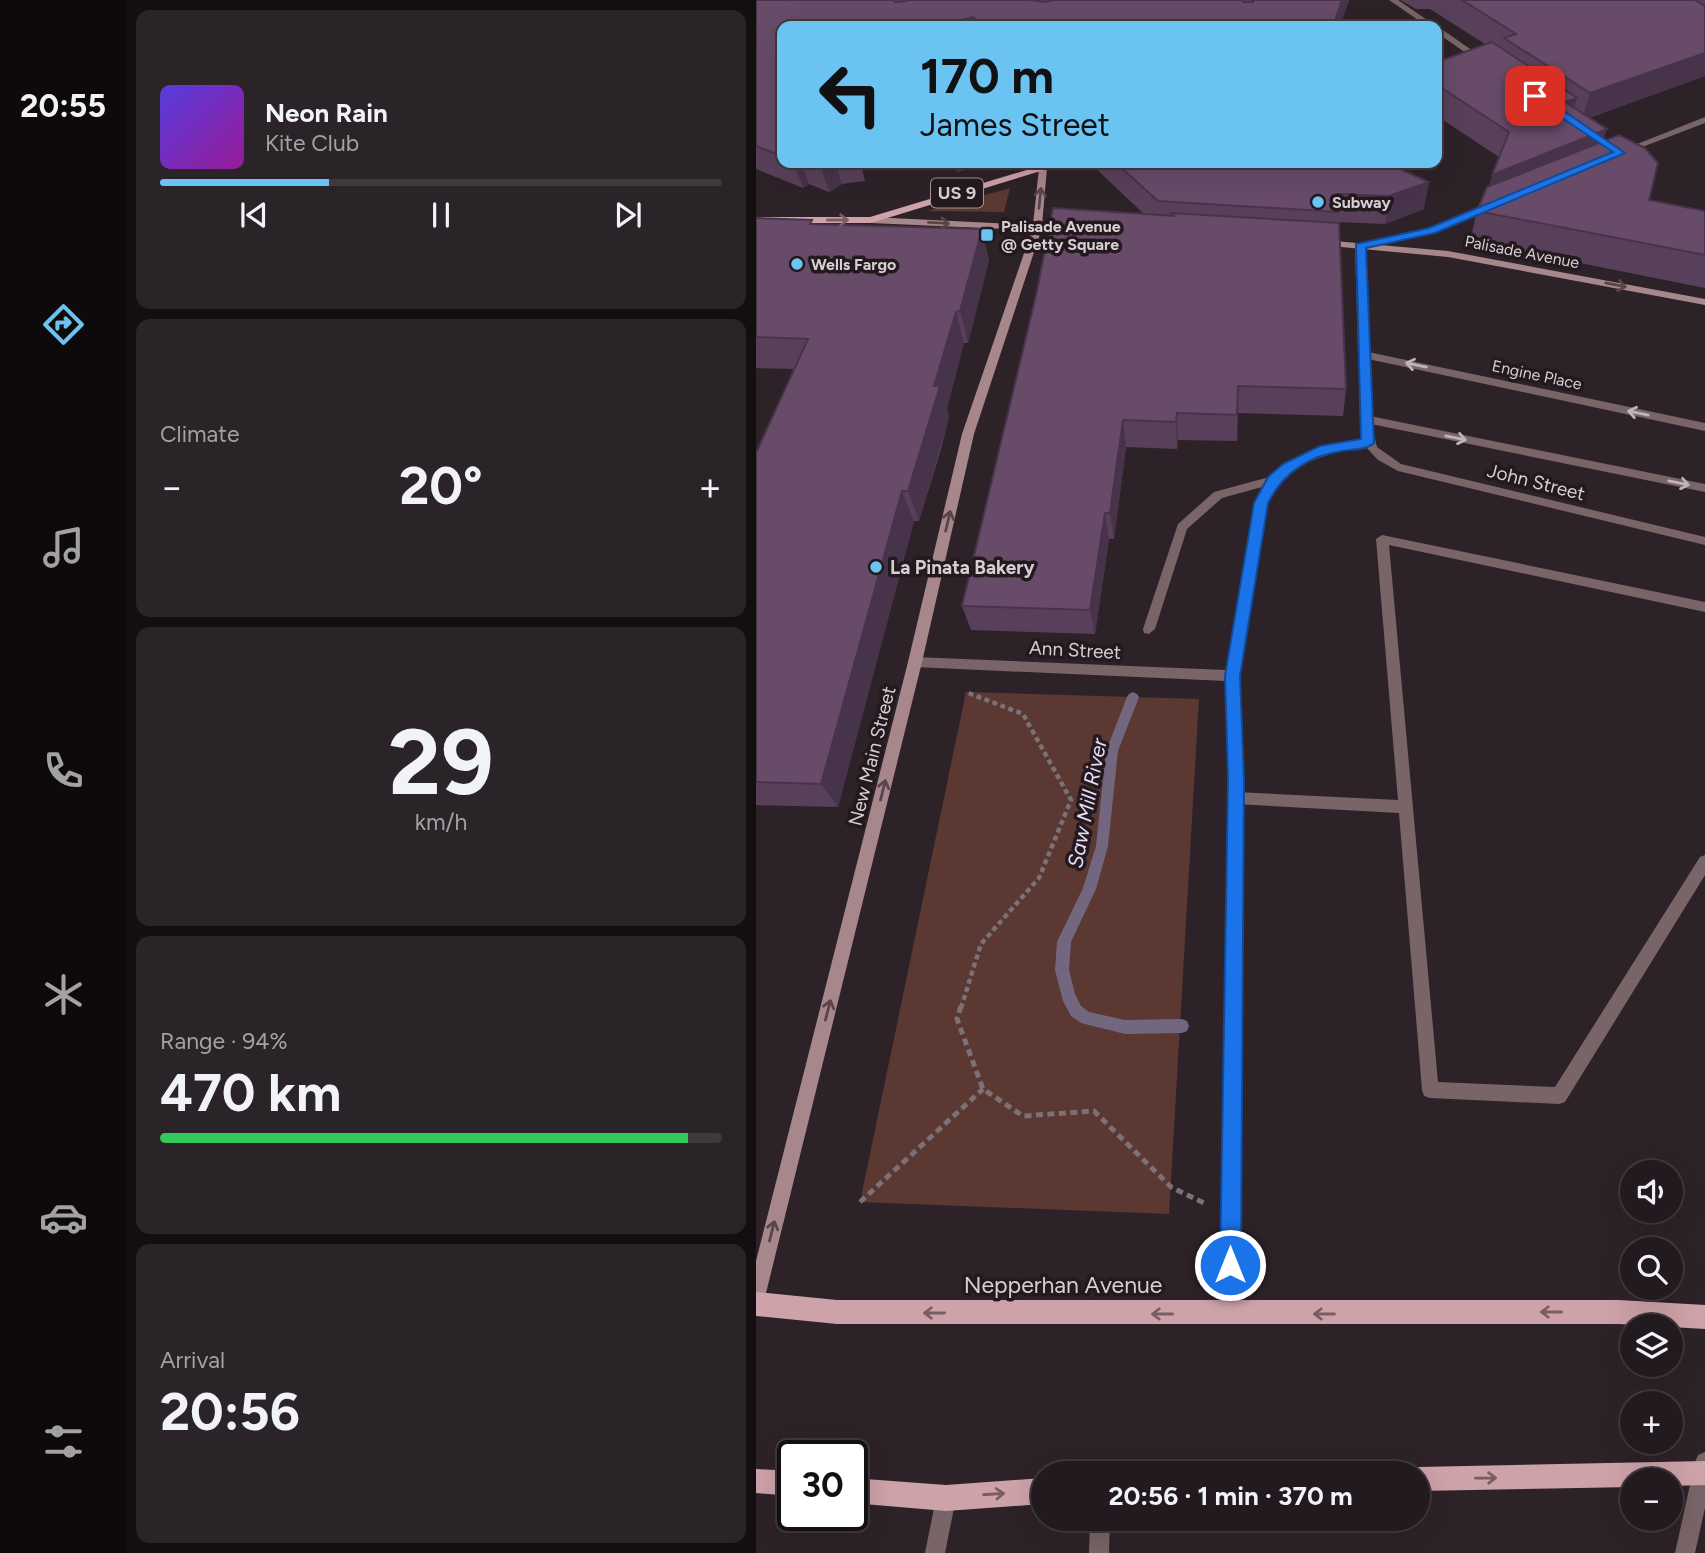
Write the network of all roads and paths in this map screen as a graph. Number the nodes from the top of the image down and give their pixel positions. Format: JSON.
{"nodes":[{"id":1,"x":1392,"y":0,"type":"edge"},
{"id":2,"x":1424,"y":21,"type":"edge"},
{"id":3,"x":1442,"y":33,"type":"edge"},
{"id":4,"x":1496,"y":69,"type":"edge"},
{"id":5,"x":1705,"y":120,"type":"edge"},
{"id":6,"x":1609,"y":145,"type":"edge"},
{"id":7,"x":1620,"y":153,"type":"junction"},
{"id":8,"x":1608,"y":158,"type":"edge"},
{"id":9,"x":1036,"y":168,"type":"edge"},
{"id":10,"x":1042,"y":168,"type":"edge"},
{"id":11,"x":1507,"y":199,"type":"edge"},
{"id":12,"x":870,"y":219,"type":"junction"},
{"id":13,"x":756,"y":220,"type":"edge"},
{"id":14,"x":1037,"y":229,"type":"junction"},
{"id":15,"x":1074,"y":229,"type":"edge"},
{"id":16,"x":1310,"y":242,"type":"edge"},
{"id":17,"x":1360,"y":246,"type":"junction"},
{"id":18,"x":1705,"y":302,"type":"edge"},
{"id":19,"x":1363,"y":354,"type":"junction"},
{"id":20,"x":1365,"y":419,"type":"junction"},
{"id":21,"x":1705,"y":427,"type":"edge"},
{"id":22,"x":1368,"y":443,"type":"junction"},
{"id":23,"x":1273,"y":480,"type":"junction"},
{"id":24,"x":1705,"y":488,"type":"edge"},
{"id":25,"x":1705,"y":541,"type":"edge"},
{"id":26,"x":1705,"y":607,"type":"edge"},
{"id":27,"x":1149,"y":629,"type":"dead end"},
{"id":28,"x":915,"y":662,"type":"junction"},
{"id":29,"x":1232,"y":676,"type":"junction"},
{"id":30,"x":966,"y":692,"type":"dead end"},
{"id":31,"x":1236,"y":798,"type":"junction"},
{"id":32,"x":1405,"y":807,"type":"junction"},
{"id":33,"x":1705,"y":862,"type":"edge"},
{"id":34,"x":984,"y":1089,"type":"junction"},
{"id":35,"x":860,"y":1202,"type":"dead end"},
{"id":36,"x":1230,"y":1216,"type":"junction"},
{"id":37,"x":756,"y":1297,"type":"edge"},
{"id":38,"x":756,"y":1304,"type":"edge"},
{"id":39,"x":1230,"y":1314,"type":"junction"},
{"id":40,"x":1705,"y":1317,"type":"edge"},
{"id":41,"x":1705,"y":1471,"type":"edge"},
{"id":42,"x":1430,"y":1479,"type":"edge"},
{"id":43,"x":756,"y":1481,"type":"edge"},
{"id":44,"x":777,"y":1483,"type":"edge"},
{"id":45,"x":868,"y":1490,"type":"edge"},
{"id":46,"x":1031,"y":1492,"type":"edge"},
{"id":47,"x":946,"y":1497,"type":"junction"},
{"id":48,"x":1100,"y":1531,"type":"edge"},
{"id":49,"x":934,"y":1553,"type":"edge"},
{"id":50,"x":1099,"y":1553,"type":"edge"},
{"id":51,"x":1685,"y":1553,"type":"edge"}],
"edges":[{"from":1,"to":2,"type":"street"},
{"from":3,"to":4,"type":"street"},
{"from":5,"to":7,"type":"street"},
{"from":6,"to":7,"type":"street"},
{"from":7,"to":8,"type":"street"},
{"from":9,"to":12,"type":"main road","number":"US 9"},
{"from":14,"to":10,"type":"street","name":"New Main Street","one_way":true},
{"from":11,"to":17,"type":"street"},
{"from":13,"to":12,"type":"main road","number":"US 9","one_way":true},
{"from":12,"to":14,"type":"street","one_way":true},
{"from":14,"to":15,"type":"street"},
{"from":28,"to":14,"type":"street","name":"New Main Street","one_way":true},
{"from":16,"to":17,"type":"street","name":"Palisade Avenue"},
{"from":17,"to":18,"type":"street","name":"Palisade Avenue","one_way":true},
{"from":17,"to":19,"type":"street"},
{"from":19,"to":20,"type":"street"},
{"from":21,"to":19,"type":"street","name":"Engine Place","one_way":true},
{"from":20,"to":22,"type":"street"},
{"from":20,"to":24,"type":"street","one_way":true},
{"from":22,"to":23,"type":"street"},
{"from":22,"to":25,"type":"street","name":"John Street"},
{"from":23,"to":27,"type":"street"},
{"from":23,"to":29,"type":"street"},
{"from":26,"to":32,"type":"street"},
{"from":28,"to":29,"type":"street","name":"Ann Street"},
{"from":37,"to":28,"type":"street","name":"New Main Street","one_way":true},
{"from":29,"to":31,"type":"street"},
{"from":30,"to":34,"type":"path"},
{"from":31,"to":32,"type":"street"},
{"from":31,"to":36,"type":"street"},
{"from":32,"to":33,"type":"street"},
{"from":34,"to":35,"type":"path"},
{"from":34,"to":36,"type":"path"},
{"from":36,"to":39,"type":"street"},
{"from":39,"to":38,"type":"main road","name":"Nepperhan Avenue","one_way":true},
{"from":40,"to":39,"type":"main road","name":"Nepperhan Avenue","one_way":true},
{"from":42,"to":41,"type":"main road","one_way":true},
{"from":41,"to":51,"type":"street"},
{"from":43,"to":44,"type":"main road"},
{"from":45,"to":47,"type":"main road"},
{"from":47,"to":46,"type":"main road","one_way":true},
{"from":47,"to":49,"type":"street"},
{"from":48,"to":50,"type":"street"}]}
